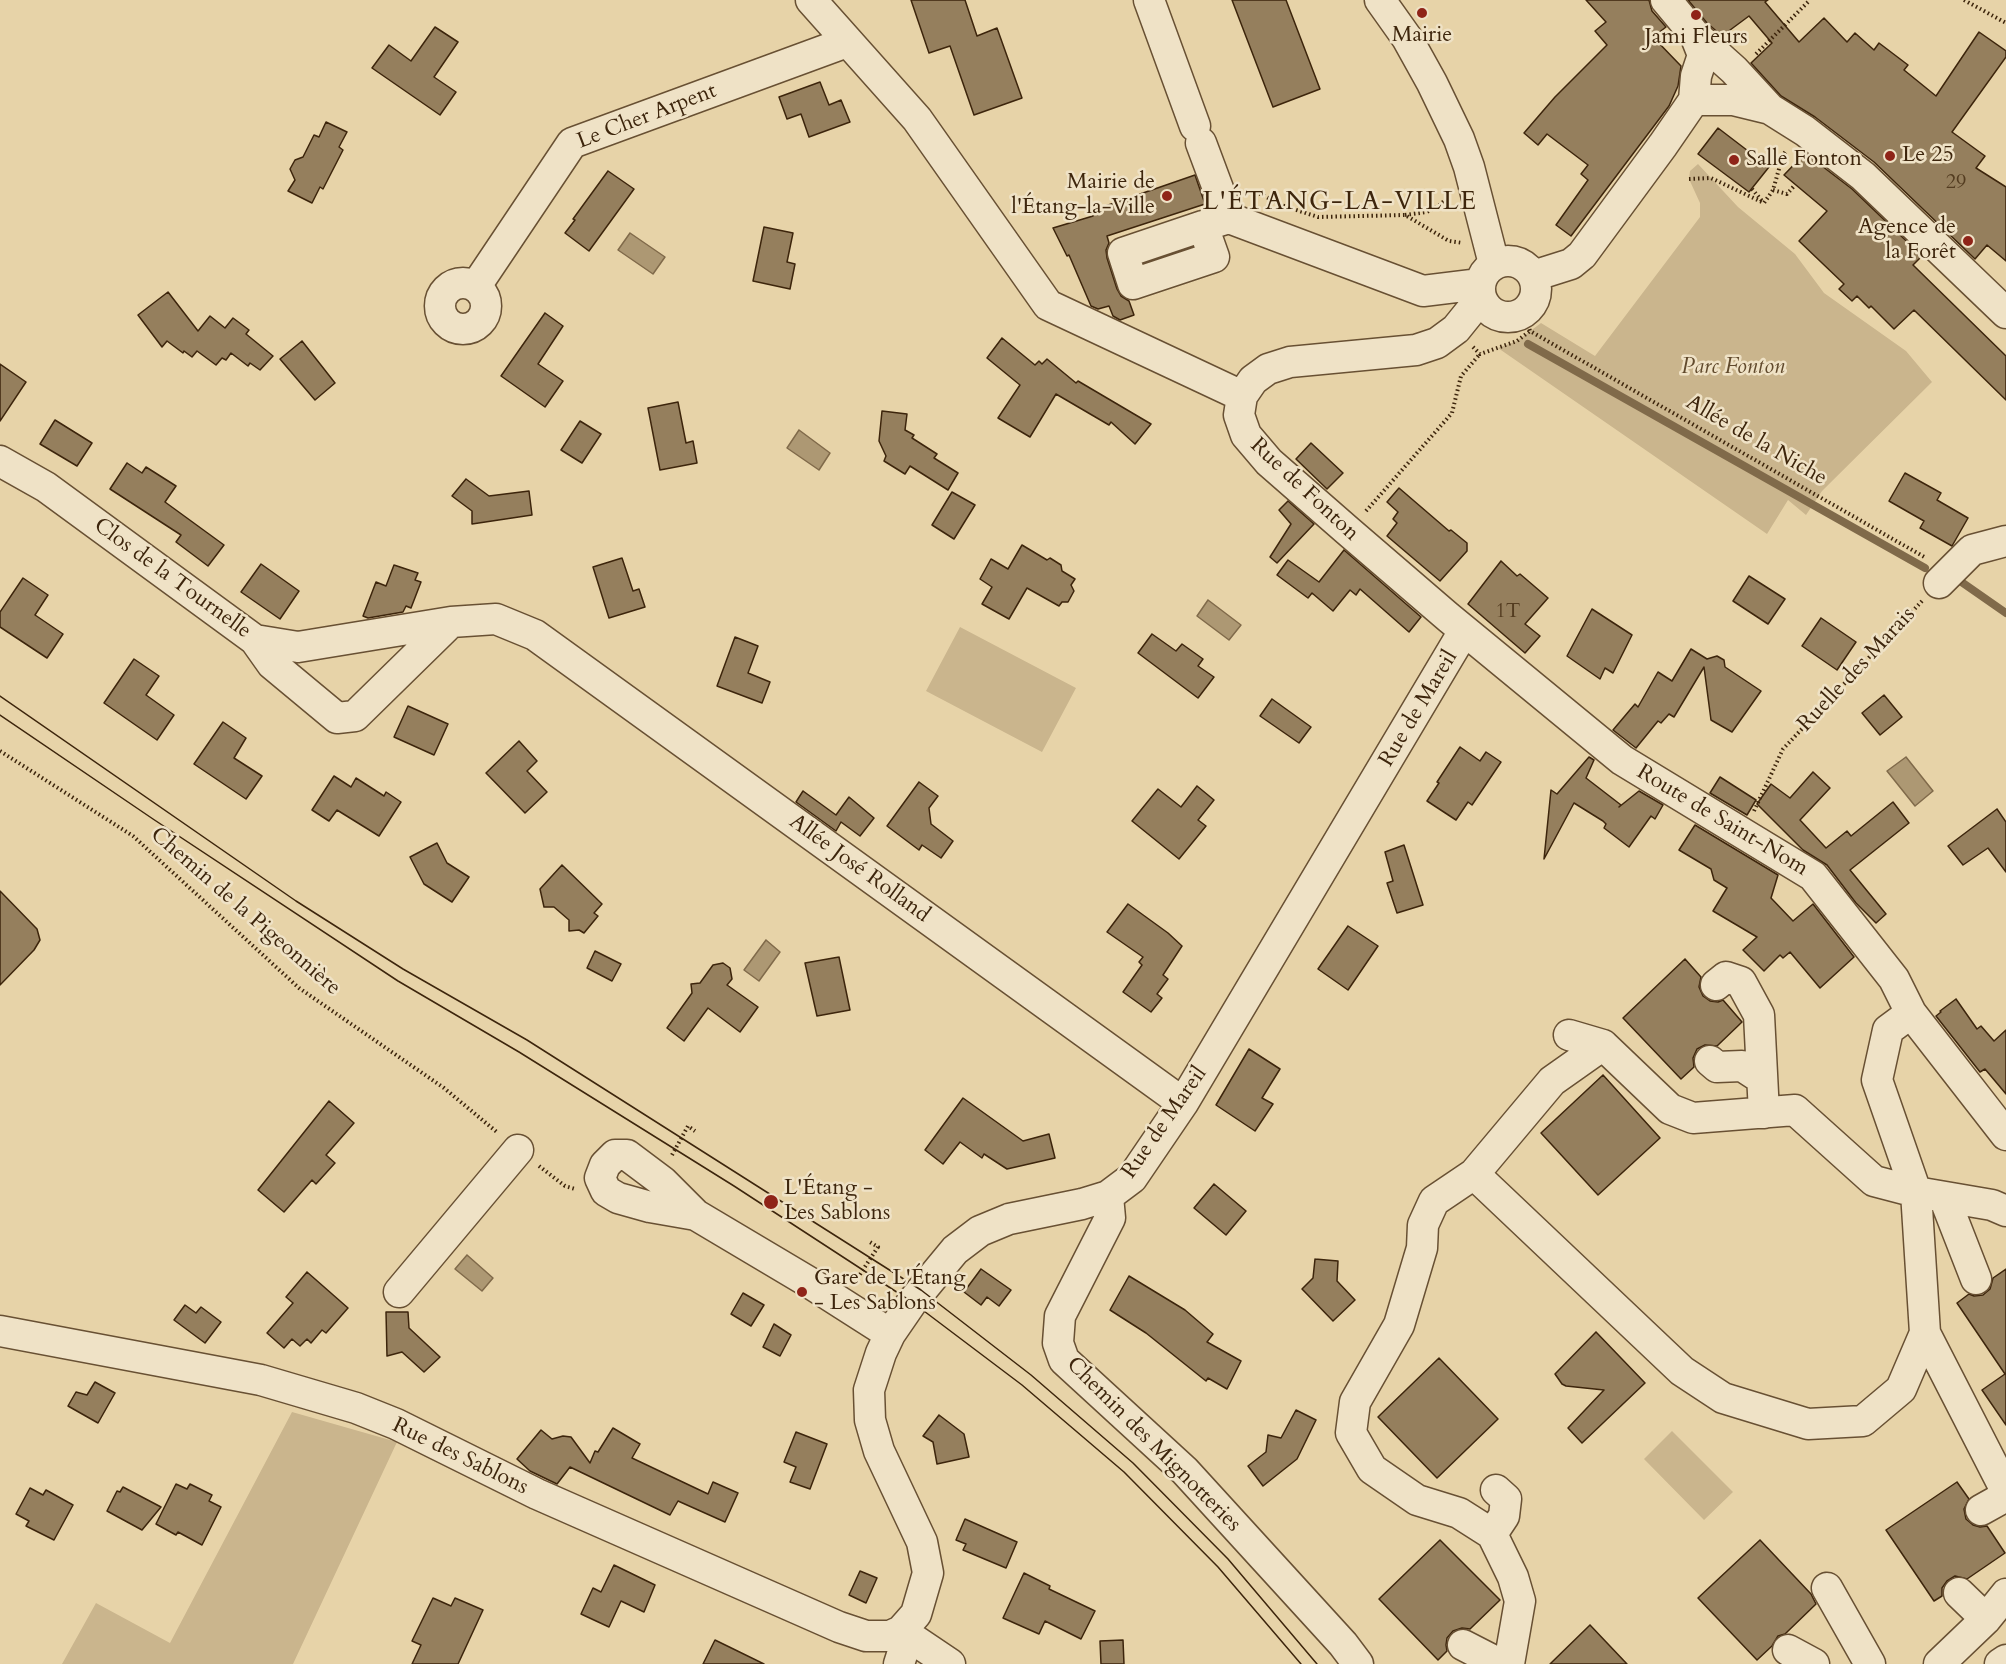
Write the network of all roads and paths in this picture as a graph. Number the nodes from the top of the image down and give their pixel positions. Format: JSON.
{"nodes":[{"id":1,"x":811,"y":0,"type":"edge"},
{"id":2,"x":1149,"y":0,"type":"edge"},
{"id":3,"x":1380,"y":0,"type":"edge"},
{"id":4,"x":1666,"y":0,"type":"edge"},
{"id":5,"x":1810,"y":0,"type":"edge"},
{"id":6,"x":1964,"y":0,"type":"edge"},
{"id":7,"x":2006,"y":23,"type":"edge"},
{"id":8,"x":1695,"y":35,"type":"junction"},
{"id":9,"x":848,"y":42,"type":"junction"},
{"id":10,"x":1734,"y":70,"type":"junction"},
{"id":11,"x":1694,"y":100,"type":"junction"},
{"id":12,"x":1770,"y":109,"type":"junction"},
{"id":13,"x":1805,"y":131,"type":"junction"},
{"id":14,"x":1689,"y":178,"type":"dead end"},
{"id":15,"x":1474,"y":185,"type":"junction"},
{"id":16,"x":1795,"y":185,"type":"dead end"},
{"id":17,"x":1752,"y":189,"type":"dead end"},
{"id":18,"x":1218,"y":190,"type":"junction"},
{"id":19,"x":1773,"y":190,"type":"junction"},
{"id":20,"x":1764,"y":203,"type":"junction"},
{"id":21,"x":1405,"y":215,"type":"junction"},
{"id":22,"x":1485,"y":271,"type":"junction"},
{"id":23,"x":1533,"y":276,"type":"junction"},
{"id":24,"x":476,"y":286,"type":"dead end"},
{"id":25,"x":2006,"y":312,"type":"edge"},
{"id":26,"x":1527,"y":322,"type":"junction"},
{"id":27,"x":1456,"y":328,"type":"junction"},
{"id":28,"x":1480,"y":354,"type":"junction"},
{"id":29,"x":1242,"y":396,"type":"junction"},
{"id":30,"x":0,"y":461,"type":"edge"},
{"id":31,"x":1348,"y":531,"type":"junction"},
{"id":32,"x":1998,"y":543,"type":"edge"},
{"id":33,"x":1945,"y":578,"type":"junction"},
{"id":34,"x":451,"y":622,"type":"junction"},
{"id":35,"x":1464,"y":631,"type":"junction"},
{"id":36,"x":535,"y":635,"type":"joint"},
{"id":37,"x":255,"y":640,"type":"junction"},
{"id":38,"x":0,"y":752,"type":"edge"},
{"id":39,"x":1744,"y":834,"type":"junction"},
{"id":40,"x":1716,"y":985,"type":"dead end"},
{"id":41,"x":1911,"y":1013,"type":"junction"},
{"id":42,"x":1569,"y":1035,"type":"dead end"},
{"id":43,"x":1603,"y":1045,"type":"junction"},
{"id":44,"x":1710,"y":1061,"type":"dead end"},
{"id":45,"x":1762,"y":1079,"type":"junction"},
{"id":46,"x":1183,"y":1103,"type":"junction"},
{"id":47,"x":1764,"y":1113,"type":"junction"},
{"id":48,"x":695,"y":1131,"type":"dead end"},
{"id":49,"x":2006,"y":1135,"type":"edge"},
{"id":50,"x":518,"y":1150,"type":"junction"},
{"id":51,"x":669,"y":1160,"type":"dead end"},
{"id":52,"x":1474,"y":1174,"type":"junction"},
{"id":53,"x":603,"y":1185,"type":"junction"},
{"id":54,"x":1930,"y":1195,"type":"junction"},
{"id":55,"x":1108,"y":1196,"type":"junction"},
{"id":56,"x":2006,"y":1211,"type":"edge"},
{"id":57,"x":696,"y":1215,"type":"junction"},
{"id":58,"x":868,"y":1241,"type":"dead end"},
{"id":59,"x":1976,"y":1279,"type":"dead end"},
{"id":60,"x":399,"y":1292,"type":"dead end"},
{"id":61,"x":840,"y":1302,"type":"junction"},
{"id":62,"x":0,"y":1331,"type":"edge"},
{"id":63,"x":1925,"y":1332,"type":"junction"},
{"id":64,"x":890,"y":1334,"type":"junction"},
{"id":65,"x":1496,"y":1490,"type":"dead end"},
{"id":66,"x":2006,"y":1491,"type":"edge"},
{"id":67,"x":1492,"y":1534,"type":"junction"},
{"id":68,"x":1827,"y":1588,"type":"dead end"},
{"id":69,"x":1959,"y":1593,"type":"dead end"},
{"id":70,"x":2006,"y":1594,"type":"edge"},
{"id":71,"x":1986,"y":1619,"type":"junction"},
{"id":72,"x":903,"y":1644,"type":"edge"},
{"id":73,"x":1463,"y":1645,"type":"dead end"},
{"id":74,"x":1788,"y":1650,"type":"dead end"},
{"id":75,"x":2006,"y":1660,"type":"edge"},
{"id":76,"x":950,"y":1664,"type":"edge"},
{"id":77,"x":1358,"y":1664,"type":"edge"},
{"id":78,"x":1500,"y":1664,"type":"edge"},
{"id":79,"x":1509,"y":1664,"type":"edge"},
{"id":80,"x":1814,"y":1664,"type":"edge"},
{"id":81,"x":1870,"y":1664,"type":"edge"},
{"id":82,"x":1939,"y":1664,"type":"edge"},
{"id":83,"x":2000,"y":1664,"type":"edge"}],
"edges":[{"from":1,"to":9,"type":"street"},
{"from":2,"to":18,"type":"street"},
{"from":3,"to":15,"type":"street"},
{"from":4,"to":8,"type":"street"},
{"from":5,"to":10,"type":"path"},
{"from":6,"to":7,"type":"path"},
{"from":8,"to":10,"type":"street"},
{"from":8,"to":11,"type":"street"},
{"from":9,"to":24,"type":"street","name":"Le Cher Arpent"},
{"from":9,"to":29,"type":"street"},
{"from":10,"to":12,"type":"street"},
{"from":11,"to":12,"type":"street"},
{"from":11,"to":23,"type":"street"},
{"from":12,"to":13,"type":"street"},
{"from":13,"to":19,"type":"path"},
{"from":13,"to":25,"type":"street"},
{"from":14,"to":20,"type":"path"},
{"from":15,"to":21,"type":"path"},
{"from":15,"to":22,"type":"street"},
{"from":16,"to":19,"type":"path"},
{"from":17,"to":20,"type":"path"},
{"from":18,"to":21,"type":"path"},
{"from":18,"to":22,"type":"street"},
{"from":19,"to":20,"type":"path"},
{"from":21,"to":22,"type":"path"},
{"from":22,"to":23,"type":"street"},
{"from":22,"to":26,"type":"street"},
{"from":22,"to":27,"type":"street"},
{"from":23,"to":26,"type":"street"},
{"from":26,"to":28,"type":"path"},
{"from":26,"to":33,"type":"path","name":"Allée de la Niche"},
{"from":27,"to":28,"type":"path"},
{"from":27,"to":29,"type":"street"},
{"from":28,"to":31,"type":"path"},
{"from":29,"to":31,"type":"street","name":"Rue de Fonton"},
{"from":30,"to":37,"type":"street","name":"Clos de la Tournelle"},
{"from":31,"to":35,"type":"street","name":"Rue de Fonton"},
{"from":32,"to":33,"type":"street"},
{"from":33,"to":39,"type":"path","name":"Ruelle des Marais"},
{"from":34,"to":36,"type":"street","name":"Clos de la Tournelle"},
{"from":34,"to":37,"type":"street","name":"Clos de la Tournelle"},
{"from":34,"to":37,"type":"street"},
{"from":35,"to":39,"type":"street","name":"Route de Saint-Nom"},
{"from":35,"to":46,"type":"street","name":"Rue de Mareil"},
{"from":36,"to":46,"type":"street","name":"Allée José Rolland"},
{"from":38,"to":50,"type":"path","name":"Chemin de la Pigeonnière"},
{"from":39,"to":41,"type":"street","name":"Route de Saint-Nom"},
{"from":40,"to":45,"type":"street"},
{"from":41,"to":49,"type":"street","name":"Route de Saint-Nom"},
{"from":41,"to":54,"type":"street"},
{"from":42,"to":43,"type":"street"},
{"from":43,"to":47,"type":"street"},
{"from":43,"to":52,"type":"street"},
{"from":44,"to":45,"type":"street"},
{"from":45,"to":47,"type":"street"},
{"from":46,"to":55,"type":"street","name":"Rue de Mareil"},
{"from":47,"to":54,"type":"street"},
{"from":48,"to":51,"type":"path"},
{"from":50,"to":53,"type":"path","name":"Chemin de la Pigeonnière"},
{"from":50,"to":60,"type":"street"},
{"from":52,"to":63,"type":"street"},
{"from":52,"to":67,"type":"street"},
{"from":53,"to":57,"type":"street"},
{"from":53,"to":57,"type":"street"},
{"from":54,"to":56,"type":"street"},
{"from":54,"to":59,"type":"street"},
{"from":54,"to":63,"type":"street"},
{"from":55,"to":64,"type":"street","name":"Rue de Mareil"},
{"from":55,"to":77,"type":"street","name":"Chemin des Mignotteries"},
{"from":57,"to":61,"type":"street"},
{"from":58,"to":61,"type":"path"},
{"from":61,"to":64,"type":"street"},
{"from":62,"to":72,"type":"street","name":"Rue des Sablons"},
{"from":63,"to":66,"type":"street"},
{"from":64,"to":72,"type":"street","name":"Rue de Mareil"},
{"from":65,"to":67,"type":"street"},
{"from":67,"to":79,"type":"street"},
{"from":68,"to":81,"type":"street"},
{"from":69,"to":71,"type":"street"},
{"from":70,"to":71,"type":"street"},
{"from":71,"to":82,"type":"street"},
{"from":72,"to":76,"type":"street"},
{"from":73,"to":78,"type":"street"},
{"from":74,"to":80,"type":"street"},
{"from":75,"to":83,"type":"street"}]}
